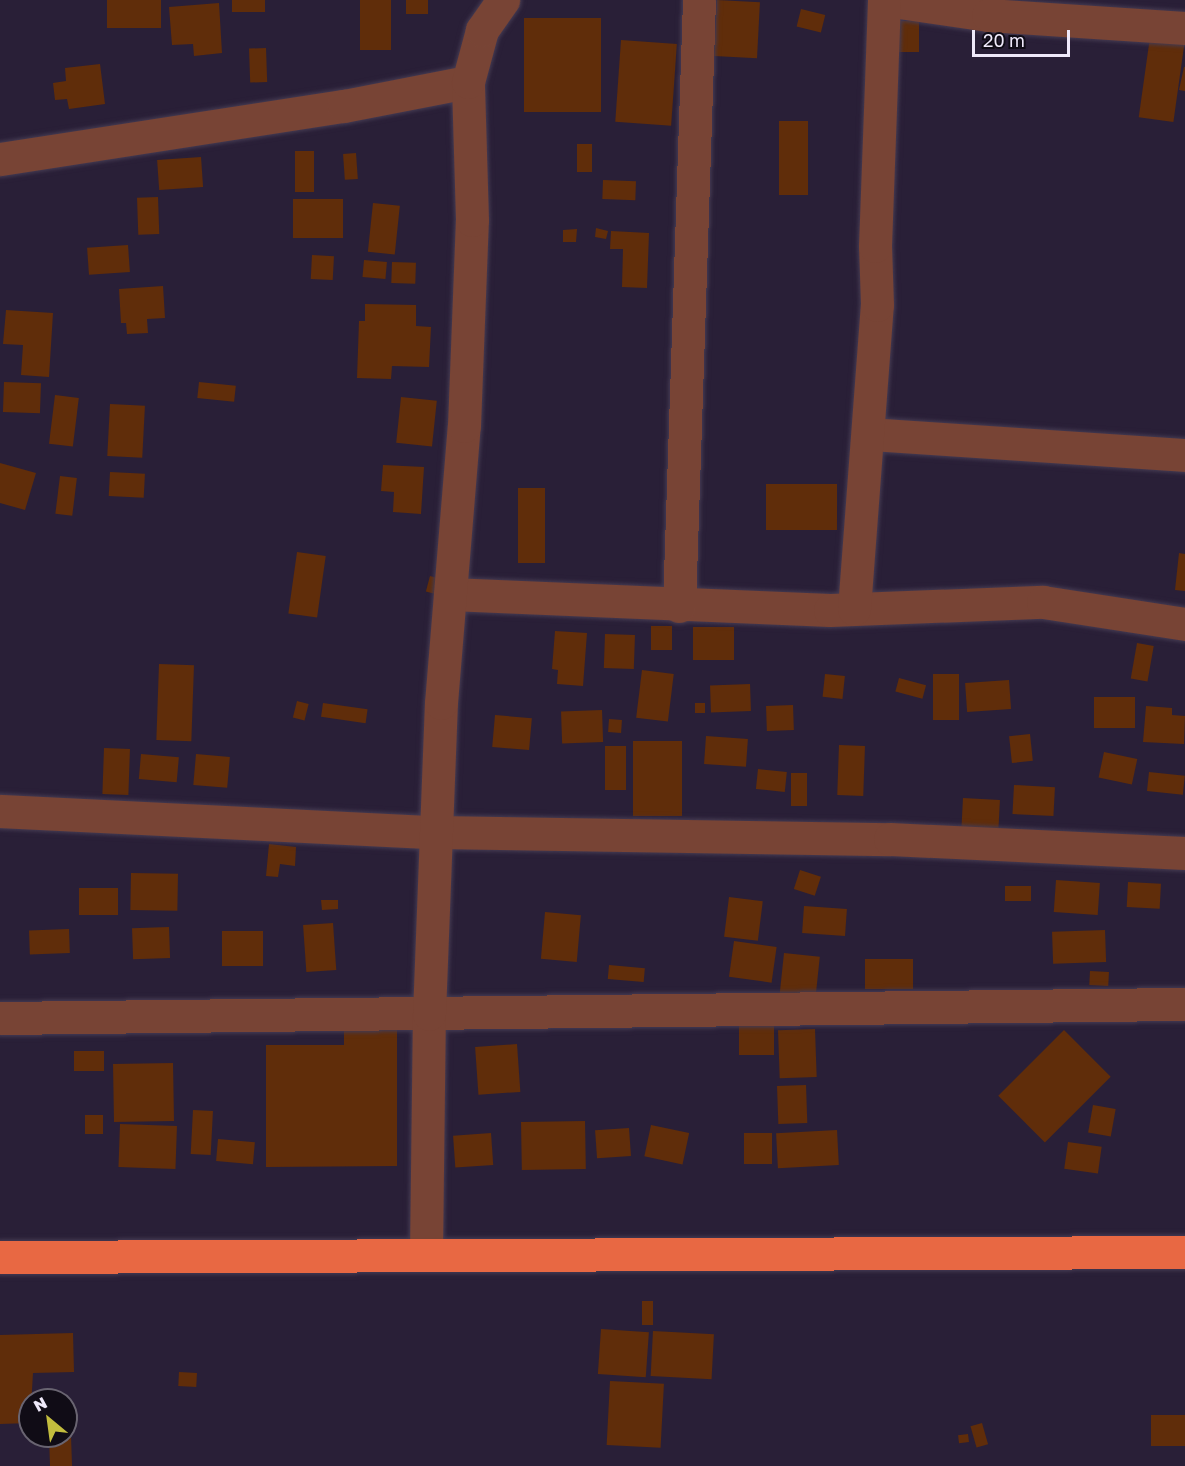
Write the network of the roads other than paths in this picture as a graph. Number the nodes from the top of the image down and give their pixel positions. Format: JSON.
{"nodes":[{"id":1,"x":503,"y":0,"type":"edge"},
{"id":2,"x":699,"y":0,"type":"edge"},
{"id":3,"x":885,"y":0,"type":"edge"},
{"id":4,"x":1137,"y":13,"type":"edge"},
{"id":5,"x":1185,"y":28,"type":"edge"},
{"id":6,"x":468,"y":82,"type":"junction"},
{"id":7,"x":0,"y":159,"type":"edge"},
{"id":8,"x":869,"y":434,"type":"junction"},
{"id":9,"x":1185,"y":455,"type":"edge"},
{"id":10,"x":450,"y":594,"type":"junction"},
{"id":11,"x":679,"y":606,"type":"junction"},
{"id":12,"x":854,"y":609,"type":"junction"},
{"id":13,"x":1185,"y":624,"type":"edge"},
{"id":14,"x":0,"y":811,"type":"edge"},
{"id":15,"x":436,"y":832,"type":"junction"},
{"id":16,"x":1185,"y":853,"type":"edge"},
{"id":17,"x":1185,"y":1004,"type":"edge"},
{"id":18,"x":429,"y":1014,"type":"junction"},
{"id":19,"x":0,"y":1018,"type":"edge"},
{"id":20,"x":1185,"y":1252,"type":"edge"},
{"id":21,"x":426,"y":1253,"type":"junction"},
{"id":22,"x":0,"y":1257,"type":"edge"}],
"edges":[{"from":1,"to":6,"type":"street"},
{"from":2,"to":11,"type":"street"},
{"from":3,"to":4,"type":"street"},
{"from":3,"to":8,"type":"street"},
{"from":4,"to":5,"type":"street"},
{"from":6,"to":7,"type":"street"},
{"from":6,"to":10,"type":"street"},
{"from":8,"to":9,"type":"street"},
{"from":8,"to":12,"type":"street"},
{"from":10,"to":11,"type":"street"},
{"from":10,"to":15,"type":"street"},
{"from":11,"to":12,"type":"street"},
{"from":12,"to":13,"type":"street"},
{"from":14,"to":15,"type":"street"},
{"from":15,"to":16,"type":"street"},
{"from":15,"to":18,"type":"street"},
{"from":17,"to":18,"type":"street"},
{"from":18,"to":19,"type":"street"},
{"from":18,"to":21,"type":"street"},
{"from":20,"to":21,"type":"highway"},
{"from":21,"to":22,"type":"highway"}]}
